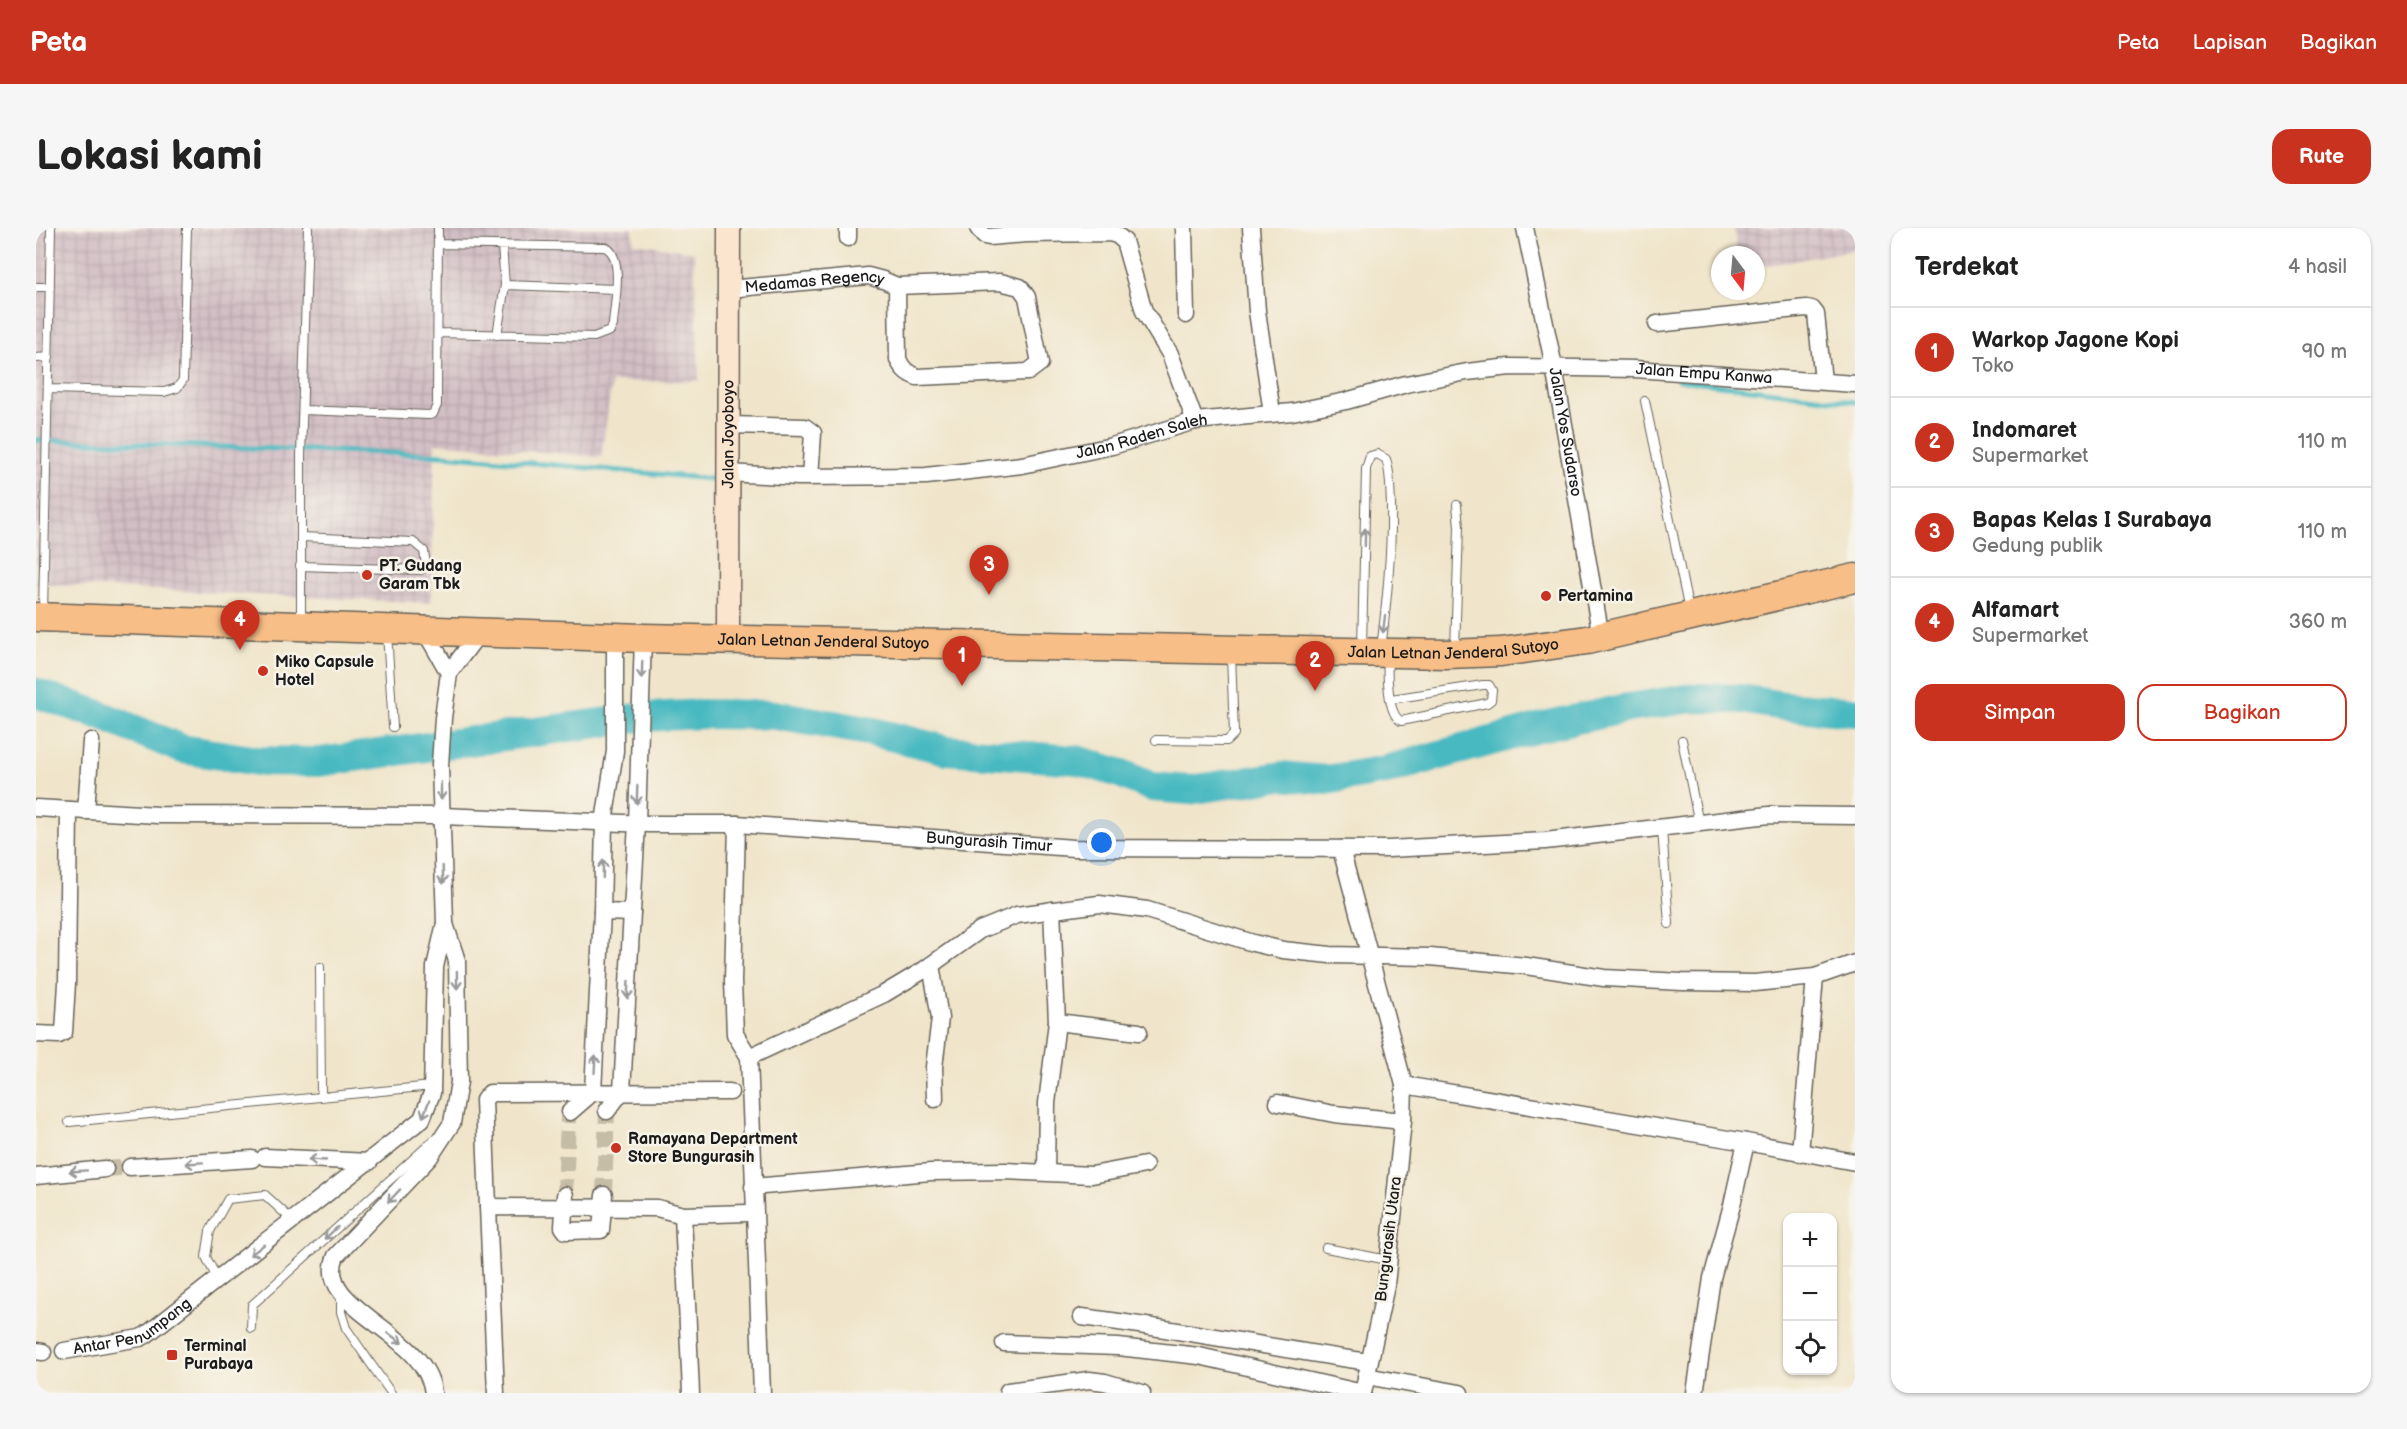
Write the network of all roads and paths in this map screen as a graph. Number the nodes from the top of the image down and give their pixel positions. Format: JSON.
{"nodes":[{"id":1,"x":51,"y":228,"type":"edge"},
{"id":2,"x":188,"y":228,"type":"edge"},
{"id":3,"x":308,"y":228,"type":"edge"},
{"id":4,"x":438,"y":228,"type":"edge"},
{"id":5,"x":729,"y":228,"type":"edge"},
{"id":6,"x":978,"y":228,"type":"edge"},
{"id":7,"x":1184,"y":228,"type":"edge"},
{"id":8,"x":1251,"y":228,"type":"edge"},
{"id":9,"x":1525,"y":228,"type":"edge"},
{"id":10,"x":1044,"y":231,"type":"edge"},
{"id":11,"x":438,"y":244,"type":"junction"},
{"id":12,"x":502,"y":245,"type":"junction"},
{"id":13,"x":505,"y":285,"type":"junction"},
{"id":14,"x":897,"y":286,"type":"junction"},
{"id":15,"x":36,"y":287,"type":"edge"},
{"id":16,"x":50,"y":287,"type":"junction"},
{"id":17,"x":616,"y":289,"type":"junction"},
{"id":18,"x":729,"y":289,"type":"junction"},
{"id":19,"x":1186,"y":315,"type":"dead end"},
{"id":20,"x":1657,"y":324,"type":"dead end"},
{"id":21,"x":438,"y":333,"type":"junction"},
{"id":22,"x":497,"y":335,"type":"junction"},
{"id":23,"x":49,"y":357,"type":"junction"},
{"id":24,"x":36,"y":358,"type":"edge"},
{"id":25,"x":1554,"y":371,"type":"junction"},
{"id":26,"x":1823,"y":381,"type":"junction"},
{"id":27,"x":1855,"y":384,"type":"edge"},
{"id":28,"x":49,"y":389,"type":"junction"},
{"id":29,"x":1645,"y":401,"type":"dead end"},
{"id":30,"x":303,"y":410,"type":"junction"},
{"id":31,"x":1272,"y":413,"type":"junction"},
{"id":32,"x":1195,"y":421,"type":"junction"},
{"id":33,"x":728,"y":425,"type":"junction"},
{"id":34,"x":810,"y":477,"type":"junction"},
{"id":35,"x":728,"y":483,"type":"junction"},
{"id":36,"x":1457,"y":505,"type":"dead end"},
{"id":37,"x":301,"y":537,"type":"junction"},
{"id":38,"x":40,"y":556,"type":"edge"},
{"id":39,"x":300,"y":566,"type":"junction"},
{"id":40,"x":1855,"y":579,"type":"edge"},
{"id":41,"x":1690,"y":615,"type":"junction"},
{"id":42,"x":39,"y":618,"type":"edge"},
{"id":43,"x":301,"y":627,"type":"junction"},
{"id":44,"x":387,"y":630,"type":"junction"},
{"id":45,"x":425,"y":631,"type":"junction"},
{"id":46,"x":478,"y":633,"type":"junction"},
{"id":47,"x":615,"y":637,"type":"junction"},
{"id":48,"x":1601,"y":637,"type":"junction"},
{"id":49,"x":643,"y":638,"type":"junction"},
{"id":50,"x":728,"y":640,"type":"junction"},
{"id":51,"x":1231,"y":649,"type":"junction"},
{"id":52,"x":1377,"y":652,"type":"junction"},
{"id":53,"x":1455,"y":653,"type":"junction"},
{"id":54,"x":449,"y":674,"type":"junction"},
{"id":55,"x":1391,"y":699,"type":"junction"},
{"id":56,"x":393,"y":728,"type":"dead end"},
{"id":57,"x":1156,"y":740,"type":"dead end"},
{"id":58,"x":1682,"y":740,"type":"dead end"},
{"id":59,"x":91,"y":741,"type":"dead end"},
{"id":60,"x":615,"y":744,"type":"junction"},
{"id":61,"x":639,"y":744,"type":"junction"},
{"id":62,"x":36,"y":808,"type":"edge"},
{"id":63,"x":78,"y":811,"type":"junction"},
{"id":64,"x":441,"y":816,"type":"junction"},
{"id":65,"x":1855,"y":816,"type":"edge"},
{"id":66,"x":604,"y":822,"type":"junction"},
{"id":67,"x":637,"y":823,"type":"junction"},
{"id":68,"x":737,"y":824,"type":"junction"},
{"id":69,"x":1699,"y":824,"type":"junction"},
{"id":70,"x":1662,"y":829,"type":"junction"},
{"id":71,"x":1341,"y":849,"type":"junction"},
{"id":72,"x":1052,"y":910,"type":"junction"},
{"id":73,"x":602,"y":912,"type":"junction"},
{"id":74,"x":632,"y":913,"type":"junction"},
{"id":75,"x":445,"y":923,"type":"junction"},
{"id":76,"x":1669,"y":924,"type":"dead end"},
{"id":77,"x":1369,"y":955,"type":"junction"},
{"id":78,"x":1855,"y":963,"type":"edge"},
{"id":79,"x":931,"y":965,"type":"junction"},
{"id":80,"x":320,"y":967,"type":"dead end"},
{"id":81,"x":1815,"y":977,"type":"junction"},
{"id":82,"x":1057,"y":1022,"type":"junction"},
{"id":83,"x":1139,"y":1032,"type":"dead end"},
{"id":84,"x":36,"y":1034,"type":"edge"},
{"id":85,"x":749,"y":1057,"type":"junction"},
{"id":86,"x":1404,"y":1084,"type":"junction"},
{"id":87,"x":432,"y":1086,"type":"junction"},
{"id":88,"x":622,"y":1091,"type":"junction"},
{"id":89,"x":593,"y":1092,"type":"junction"},
{"id":90,"x":730,"y":1092,"type":"dead end"},
{"id":91,"x":321,"y":1096,"type":"junction"},
{"id":92,"x":935,"y":1099,"type":"dead end"},
{"id":93,"x":1278,"y":1103,"type":"dead end"},
{"id":94,"x":607,"y":1111,"type":"tunnel mouth"},
{"id":95,"x":570,"y":1112,"type":"tunnel mouth"},
{"id":96,"x":1403,"y":1121,"type":"junction"},
{"id":97,"x":69,"y":1122,"type":"dead end"},
{"id":98,"x":452,"y":1123,"type":"junction"},
{"id":99,"x":1746,"y":1142,"type":"junction"},
{"id":100,"x":1800,"y":1153,"type":"junction"},
{"id":101,"x":369,"y":1162,"type":"junction"},
{"id":102,"x":1855,"y":1162,"type":"edge"},
{"id":103,"x":1145,"y":1165,"type":"dead end"},
{"id":104,"x":130,"y":1167,"type":"tunnel mouth"},
{"id":105,"x":105,"y":1169,"type":"tunnel mouth"},
{"id":106,"x":1046,"y":1172,"type":"junction"},
{"id":107,"x":36,"y":1176,"type":"edge"},
{"id":108,"x":753,"y":1187,"type":"junction"},
{"id":109,"x":564,"y":1201,"type":"junction"},
{"id":110,"x":603,"y":1201,"type":"junction"},
{"id":111,"x":488,"y":1206,"type":"junction"},
{"id":112,"x":747,"y":1213,"type":"dead end"},
{"id":113,"x":683,"y":1215,"type":"junction"},
{"id":114,"x":293,"y":1221,"type":"junction"},
{"id":115,"x":1326,"y":1248,"type":"dead end"},
{"id":116,"x":1388,"y":1260,"type":"junction"},
{"id":117,"x":218,"y":1280,"type":"junction"},
{"id":118,"x":341,"y":1295,"type":"junction"},
{"id":119,"x":1082,"y":1317,"type":"dead end"},
{"id":120,"x":251,"y":1328,"type":"dead end"},
{"id":121,"x":1004,"y":1343,"type":"dead end"},
{"id":122,"x":64,"y":1351,"type":"dead end"},
{"id":123,"x":1366,"y":1381,"type":"edge"},
{"id":124,"x":1008,"y":1391,"type":"dead end"},
{"id":125,"x":391,"y":1393,"type":"edge"},
{"id":126,"x":433,"y":1393,"type":"edge"},
{"id":127,"x":496,"y":1393,"type":"edge"},
{"id":128,"x":691,"y":1393,"type":"edge"},
{"id":129,"x":762,"y":1393,"type":"edge"},
{"id":130,"x":1142,"y":1393,"type":"edge"},
{"id":131,"x":1460,"y":1393,"type":"edge"},
{"id":132,"x":1695,"y":1393,"type":"edge"}],
"edges":[{"from":1,"to":16,"type":"lane"},
{"from":2,"to":28,"type":"lane"},
{"from":3,"to":30,"type":"lane"},
{"from":4,"to":11,"type":"lane"},
{"from":5,"to":18,"type":"street","name":"Jalan Joyoboyo"},
{"from":6,"to":10,"type":"street"},
{"from":7,"to":19,"type":"street"},
{"from":8,"to":31,"type":"street"},
{"from":9,"to":25,"type":"street","name":"Jalan Yos Sudarso"},
{"from":10,"to":32,"type":"street"},
{"from":11,"to":12,"type":"lane"},
{"from":11,"to":21,"type":"lane"},
{"from":12,"to":13,"type":"lane"},
{"from":12,"to":17,"type":"lane"},
{"from":13,"to":17,"type":"lane"},
{"from":13,"to":22,"type":"lane"},
{"from":14,"to":14,"type":"street","name":"Medamas Regency"},
{"from":14,"to":18,"type":"street","name":"Medamas Regency"},
{"from":15,"to":16,"type":"lane"},
{"from":16,"to":23,"type":"lane"},
{"from":17,"to":22,"type":"lane"},
{"from":18,"to":33,"type":"street","name":"Jalan Joyoboyo"},
{"from":20,"to":26,"type":"street"},
{"from":21,"to":22,"type":"lane"},
{"from":21,"to":30,"type":"lane"},
{"from":23,"to":24,"type":"lane"},
{"from":23,"to":28,"type":"lane"},
{"from":25,"to":26,"type":"street","name":"Jalan Empu Kanwa"},
{"from":25,"to":31,"type":"street","name":"Jalan Raden Saleh"},
{"from":25,"to":48,"type":"street","name":"Jalan Yos Sudarso"},
{"from":26,"to":27,"type":"street","name":"Jalan Empu Kanwa"},
{"from":28,"to":38,"type":"lane"},
{"from":29,"to":41,"type":"lane"},
{"from":30,"to":37,"type":"lane"},
{"from":31,"to":32,"type":"street","name":"Jalan Raden Saleh"},
{"from":32,"to":34,"type":"street","name":"Jalan Raden Saleh"},
{"from":33,"to":34,"type":"street"},
{"from":33,"to":35,"type":"street","name":"Jalan Joyoboyo"},
{"from":34,"to":35,"type":"street","name":"Jalan Raden Saleh"},
{"from":35,"to":50,"type":"street","name":"Jalan Joyoboyo"},
{"from":36,"to":53,"type":"lane"},
{"from":37,"to":39,"type":"lane"},
{"from":37,"to":39,"type":"lane"},
{"from":38,"to":42,"type":"lane"},
{"from":39,"to":43,"type":"lane"},
{"from":40,"to":41,"type":"highway","name":"Jalan Letnan Jenderal Sutoyo"},
{"from":41,"to":48,"type":"highway","name":"Jalan Letnan Jenderal Sutoyo"},
{"from":42,"to":43,"type":"highway","name":"Jalan Letnan Jenderal Sutoyo"},
{"from":43,"to":44,"type":"highway","name":"Jalan Letnan Jenderal Sutoyo"},
{"from":44,"to":45,"type":"highway","name":"Jalan Letnan Jenderal Sutoyo"},
{"from":44,"to":56,"type":"lane"},
{"from":45,"to":46,"type":"highway","name":"Jalan Letnan Jenderal Sutoyo"},
{"from":45,"to":54,"type":"street"},
{"from":46,"to":47,"type":"highway","name":"Jalan Letnan Jenderal Sutoyo"},
{"from":46,"to":54,"type":"street"},
{"from":47,"to":49,"type":"highway","name":"Jalan Letnan Jenderal Sutoyo"},
{"from":47,"to":60,"type":"street"},
{"from":48,"to":53,"type":"highway","name":"Jalan Letnan Jenderal Sutoyo"},
{"from":49,"to":50,"type":"highway","name":"Jalan Letnan Jenderal Sutoyo"},
{"from":49,"to":61,"type":"street","one_way":true},
{"from":50,"to":51,"type":"highway","name":"Jalan Letnan Jenderal Sutoyo"},
{"from":51,"to":52,"type":"highway","name":"Jalan Letnan Jenderal Sutoyo"},
{"from":51,"to":57,"type":"lane"},
{"from":52,"to":52,"type":"lane","one_way":true},
{"from":52,"to":53,"type":"highway","name":"Jalan Letnan Jenderal Sutoyo"},
{"from":52,"to":55,"type":"lane"},
{"from":54,"to":64,"type":"street","one_way":true},
{"from":55,"to":55,"type":"lane"},
{"from":58,"to":69,"type":"lane"},
{"from":59,"to":63,"type":"street"},
{"from":60,"to":61,"type":"street"},
{"from":60,"to":66,"type":"street"},
{"from":61,"to":67,"type":"street","one_way":true},
{"from":62,"to":63,"type":"street","name":"Bungurasih Timur"},
{"from":63,"to":64,"type":"street","name":"Bungurasih Timur"},
{"from":63,"to":84,"type":"street"},
{"from":64,"to":66,"type":"street","name":"Bungurasih Timur"},
{"from":64,"to":75,"type":"street","one_way":true},
{"from":65,"to":69,"type":"street","name":"Bungurasih Timur"},
{"from":66,"to":67,"type":"street","name":"Bungurasih Timur"},
{"from":73,"to":66,"type":"street","one_way":true},
{"from":67,"to":68,"type":"street","name":"Bungurasih Timur"},
{"from":67,"to":74,"type":"street"},
{"from":68,"to":71,"type":"street","name":"Bungurasih Timur"},
{"from":68,"to":85,"type":"street"},
{"from":69,"to":70,"type":"street","name":"Bungurasih Timur"},
{"from":70,"to":71,"type":"street","name":"Bungurasih Timur"},
{"from":70,"to":76,"type":"lane"},
{"from":71,"to":77,"type":"street","name":"Bungurasih Utara"},
{"from":72,"to":77,"type":"street"},
{"from":72,"to":79,"type":"street"},
{"from":72,"to":82,"type":"street"},
{"from":73,"to":74,"type":"street"},
{"from":89,"to":73,"type":"street","one_way":true},
{"from":74,"to":88,"type":"street","one_way":true},
{"from":75,"to":87,"type":"street","name":"Antar Penumpang"},
{"from":75,"to":98,"type":"street","one_way":true},
{"from":77,"to":81,"type":"street"},
{"from":77,"to":86,"type":"street","name":"Bungurasih Utara"},
{"from":78,"to":81,"type":"street"},
{"from":79,"to":85,"type":"street"},
{"from":79,"to":92,"type":"street"},
{"from":80,"to":91,"type":"lane"},
{"from":81,"to":100,"type":"street"},
{"from":82,"to":83,"type":"street"},
{"from":82,"to":106,"type":"street"},
{"from":85,"to":108,"type":"street"},
{"from":86,"to":96,"type":"street","name":"Bungurasih Utara"},
{"from":86,"to":99,"type":"street"},
{"from":87,"to":91,"type":"lane"},
{"from":87,"to":101,"type":"street","name":"Antar Penumpang","one_way":true},
{"from":88,"to":89,"type":"street"},
{"from":88,"to":90,"type":"street"},
{"from":88,"to":94,"type":"street"},
{"from":89,"to":95,"type":"street"},
{"from":89,"to":111,"type":"street"},
{"from":91,"to":97,"type":"lane"},
{"from":93,"to":96,"type":"street"},
{"from":96,"to":116,"type":"street","name":"Bungurasih Utara"},
{"from":98,"to":118,"type":"street","one_way":true},
{"from":98,"to":120,"type":"lane","one_way":true},
{"from":99,"to":100,"type":"street"},
{"from":99,"to":132,"type":"street"},
{"from":100,"to":102,"type":"street"},
{"from":101,"to":104,"type":"street","one_way":true},
{"from":101,"to":114,"type":"street","name":"Antar Penumpang"},
{"from":103,"to":106,"type":"street"},
{"from":105,"to":107,"type":"street","one_way":true},
{"from":106,"to":108,"type":"street"},
{"from":108,"to":129,"type":"street"},
{"from":109,"to":110,"type":"street"},
{"from":109,"to":110,"type":"street"},
{"from":109,"to":111,"type":"street"},
{"from":110,"to":113,"type":"street"},
{"from":111,"to":127,"type":"street"},
{"from":112,"to":113,"type":"street"},
{"from":113,"to":128,"type":"street"},
{"from":114,"to":117,"type":"street","name":"Antar Penumpang","one_way":true},
{"from":114,"to":117,"type":"lane"},
{"from":115,"to":116,"type":"lane"},
{"from":116,"to":123,"type":"street","name":"Bungurasih Utara"},
{"from":117,"to":122,"type":"street","name":"Antar Penumpang"},
{"from":118,"to":125,"type":"lane"},
{"from":118,"to":126,"type":"street","one_way":true},
{"from":119,"to":123,"type":"street"},
{"from":121,"to":123,"type":"street"},
{"from":123,"to":131,"type":"street"},
{"from":124,"to":130,"type":"street"}]}
